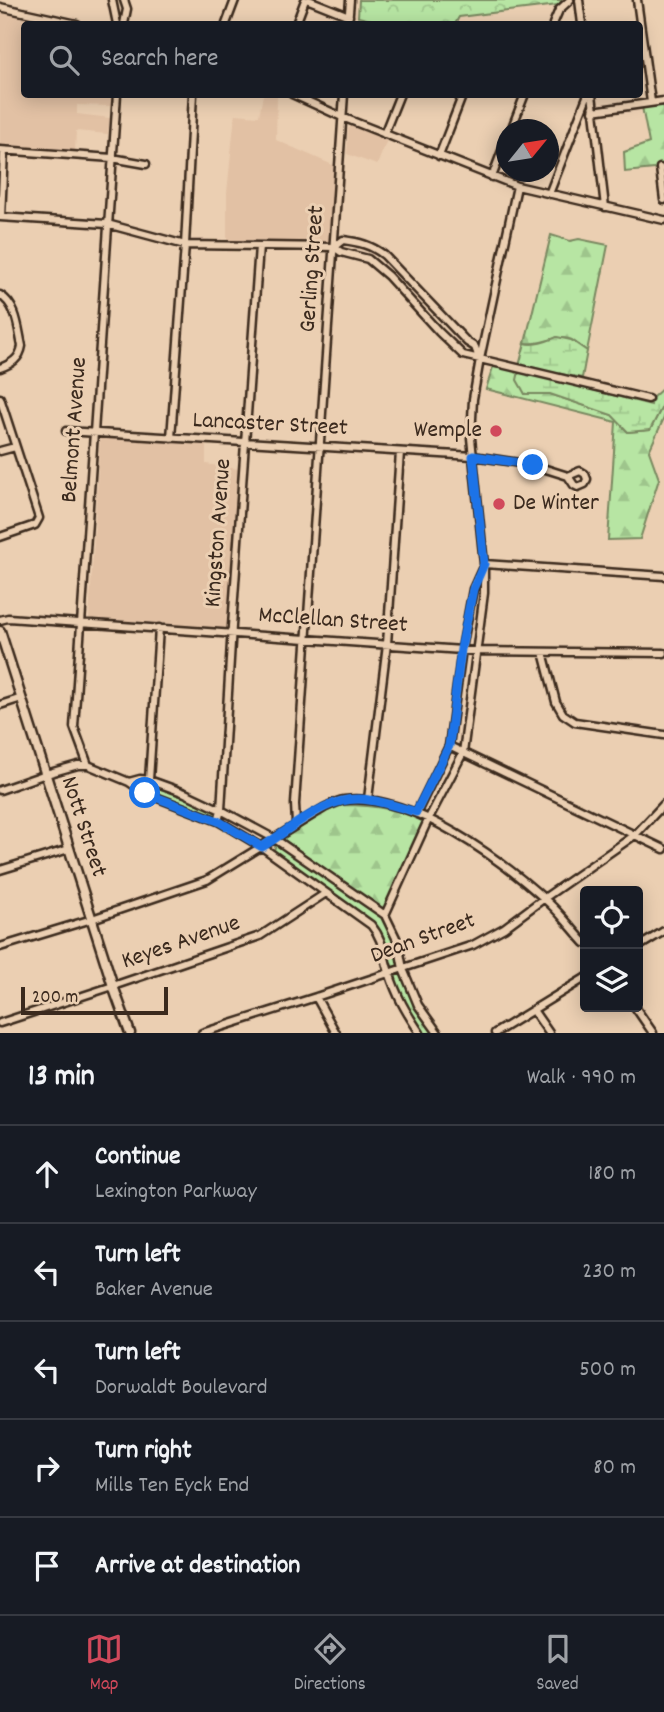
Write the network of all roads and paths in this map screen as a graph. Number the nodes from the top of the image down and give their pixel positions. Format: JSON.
{"nodes":[{"id":1,"x":112,"y":0,"type":"edge"},
{"id":2,"x":124,"y":0,"type":"edge"},
{"id":3,"x":235,"y":0,"type":"edge"},
{"id":4,"x":307,"y":0,"type":"edge"},
{"id":5,"x":350,"y":0,"type":"edge"},
{"id":6,"x":570,"y":0,"type":"edge"},
{"id":7,"x":579,"y":0,"type":"edge"},
{"id":8,"x":637,"y":0,"type":"edge"},
{"id":9,"x":0,"y":8,"type":"edge"},
{"id":10,"x":349,"y":16,"type":"junction"},
{"id":11,"x":63,"y":21,"type":"edge"},
{"id":12,"x":116,"y":21,"type":"edge"},
{"id":13,"x":125,"y":21,"type":"edge"},
{"id":14,"x":227,"y":21,"type":"edge"},
{"id":15,"x":297,"y":21,"type":"edge"},
{"id":16,"x":348,"y":21,"type":"edge"},
{"id":17,"x":554,"y":21,"type":"edge"},
{"id":18,"x":582,"y":21,"type":"edge"},
{"id":19,"x":640,"y":21,"type":"edge"},
{"id":20,"x":643,"y":44,"type":"edge"},
{"id":21,"x":117,"y":98,"type":"edge"},
{"id":22,"x":192,"y":98,"type":"edge"},
{"id":23,"x":301,"y":98,"type":"edge"},
{"id":24,"x":344,"y":98,"type":"edge"},
{"id":25,"x":398,"y":98,"type":"edge"},
{"id":26,"x":461,"y":98,"type":"edge"},
{"id":27,"x":523,"y":98,"type":"edge"},
{"id":28,"x":588,"y":98,"type":"edge"},
{"id":29,"x":591,"y":98,"type":"edge"},
{"id":30,"x":664,"y":101,"type":"edge"},
{"id":31,"x":651,"y":102,"type":"junction"},
{"id":32,"x":593,"y":111,"type":"junction"},
{"id":33,"x":342,"y":117,"type":"junction"},
{"id":34,"x":515,"y":119,"type":"edge"},
{"id":35,"x":384,"y":134,"type":"junction"},
{"id":36,"x":2,"y":151,"type":"edge"},
{"id":37,"x":439,"y":156,"type":"junction"},
{"id":38,"x":113,"y":158,"type":"junction"},
{"id":39,"x":146,"y":164,"type":"dead end"},
{"id":40,"x":496,"y":166,"type":"edge"},
{"id":41,"x":660,"y":168,"type":"dead end"},
{"id":42,"x":492,"y":177,"type":"junction"},
{"id":43,"x":517,"y":186,"type":"junction"},
{"id":44,"x":549,"y":194,"type":"junction"},
{"id":45,"x":664,"y":200,"type":"edge"},
{"id":46,"x":606,"y":207,"type":"junction"},
{"id":47,"x":1,"y":217,"type":"edge"},
{"id":48,"x":664,"y":220,"type":"edge"},
{"id":49,"x":107,"y":224,"type":"junction"},
{"id":50,"x":184,"y":245,"type":"junction"},
{"id":51,"x":259,"y":246,"type":"junction"},
{"id":52,"x":334,"y":247,"type":"junction"},
{"id":53,"x":0,"y":295,"type":"edge"},
{"id":54,"x":480,"y":359,"type":"junction"},
{"id":55,"x":0,"y":368,"type":"edge"},
{"id":56,"x":0,"y":398,"type":"edge"},
{"id":57,"x":648,"y":399,"type":"dead end"},
{"id":58,"x":66,"y":431,"type":"dead end"},
{"id":59,"x":94,"y":432,"type":"junction"},
{"id":60,"x":171,"y":438,"type":"junction"},
{"id":61,"x":245,"y":443,"type":"junction"},
{"id":62,"x":15,"y":446,"type":"junction"},
{"id":63,"x":320,"y":446,"type":"junction"},
{"id":64,"x":0,"y":452,"type":"edge"},
{"id":65,"x":400,"y":452,"type":"junction"},
{"id":66,"x":473,"y":456,"type":"junction"},
{"id":67,"x":568,"y":476,"type":"dead end"},
{"id":68,"x":0,"y":537,"type":"edge"},
{"id":69,"x":484,"y":564,"type":"junction"},
{"id":70,"x":664,"y":576,"type":"edge"},
{"id":71,"x":0,"y":620,"type":"edge"},
{"id":72,"x":82,"y":623,"type":"junction"},
{"id":73,"x":159,"y":628,"type":"junction"},
{"id":74,"x":0,"y":631,"type":"edge"},
{"id":75,"x":232,"y":633,"type":"junction"},
{"id":76,"x":307,"y":638,"type":"junction"},
{"id":77,"x":387,"y":644,"type":"junction"},
{"id":78,"x":461,"y":649,"type":"junction"},
{"id":79,"x":477,"y":650,"type":"junction"},
{"id":80,"x":543,"y":652,"type":"junction"},
{"id":81,"x":664,"y":653,"type":"edge"},
{"id":82,"x":22,"y":698,"type":"junction"},
{"id":83,"x":0,"y":705,"type":"edge"},
{"id":84,"x":664,"y":734,"type":"edge"},
{"id":85,"x":449,"y":746,"type":"junction"},
{"id":86,"x":463,"y":753,"type":"junction"},
{"id":87,"x":88,"y":765,"type":"junction"},
{"id":88,"x":46,"y":774,"type":"junction"},
{"id":89,"x":149,"y":780,"type":"junction"},
{"id":90,"x":129,"y":782,"type":"junction"},
{"id":91,"x":0,"y":790,"type":"edge"},
{"id":92,"x":368,"y":799,"type":"junction"},
{"id":93,"x":664,"y":804,"type":"edge"},
{"id":94,"x":221,"y":810,"type":"junction"},
{"id":95,"x":416,"y":812,"type":"junction"},
{"id":96,"x":429,"y":818,"type":"junction"},
{"id":97,"x":218,"y":821,"type":"junction"},
{"id":98,"x":296,"y":824,"type":"junction"},
{"id":99,"x":635,"y":835,"type":"junction"},
{"id":100,"x":275,"y":839,"type":"junction"},
{"id":101,"x":262,"y":847,"type":"junction"},
{"id":102,"x":69,"y":849,"type":"junction"},
{"id":103,"x":664,"y":849,"type":"edge"},
{"id":104,"x":0,"y":870,"type":"edge"},
{"id":105,"x":326,"y":893,"type":"junction"},
{"id":106,"x":543,"y":899,"type":"junction"},
{"id":107,"x":385,"y":915,"type":"junction"},
{"id":108,"x":92,"y":919,"type":"junction"},
{"id":109,"x":664,"y":931,"type":"edge"},
{"id":110,"x":580,"y":937,"type":"edge"},
{"id":111,"x":643,"y":944,"type":"edge"},
{"id":112,"x":0,"y":947,"type":"edge"},
{"id":113,"x":403,"y":969,"type":"junction"},
{"id":114,"x":389,"y":974,"type":"junction"},
{"id":115,"x":580,"y":981,"type":"edge"},
{"id":116,"x":113,"y":986,"type":"junction"},
{"id":117,"x":316,"y":998,"type":"junction"},
{"id":118,"x":533,"y":1010,"type":"junction"},
{"id":119,"x":638,"y":1012,"type":"edge"},
{"id":120,"x":0,"y":1023,"type":"edge"},
{"id":121,"x":130,"y":1033,"type":"edge"},
{"id":122,"x":202,"y":1033,"type":"edge"},
{"id":123,"x":336,"y":1033,"type":"edge"},
{"id":124,"x":420,"y":1033,"type":"edge"},
{"id":125,"x":438,"y":1033,"type":"edge"},
{"id":126,"x":495,"y":1033,"type":"edge"},
{"id":127,"x":549,"y":1033,"type":"edge"},
{"id":128,"x":653,"y":1033,"type":"edge"}],
"edges":[{"from":1,"to":12,"type":"street"},
{"from":2,"to":13,"type":"street"},
{"from":3,"to":14,"type":"street"},
{"from":4,"to":10,"type":"street"},
{"from":4,"to":15,"type":"street"},
{"from":5,"to":10,"type":"street"},
{"from":6,"to":17,"type":"street"},
{"from":7,"to":18,"type":"street"},
{"from":8,"to":19,"type":"street"},
{"from":9,"to":11,"type":"street"},
{"from":10,"to":16,"type":"street"},
{"from":20,"to":31,"type":"street"},
{"from":21,"to":38,"type":"street","name":"Belmont Avenue"},
{"from":22,"to":50,"type":"street"},
{"from":23,"to":33,"type":"street"},
{"from":24,"to":33,"type":"street","name":"Gerling Street"},
{"from":25,"to":35,"type":"street"},
{"from":26,"to":37,"type":"street"},
{"from":27,"to":34,"type":"street"},
{"from":28,"to":44,"type":"street"},
{"from":29,"to":32,"type":"street"},
{"from":30,"to":31,"type":"street"},
{"from":31,"to":32,"type":"street"},
{"from":32,"to":46,"type":"street"},
{"from":33,"to":35,"type":"street"},
{"from":33,"to":52,"type":"street","name":"Gerling Street"},
{"from":35,"to":37,"type":"street"},
{"from":36,"to":38,"type":"street"},
{"from":36,"to":47,"type":"street"},
{"from":37,"to":42,"type":"street"},
{"from":38,"to":39,"type":"street"},
{"from":38,"to":49,"type":"street","name":"Belmont Avenue"},
{"from":40,"to":42,"type":"street"},
{"from":41,"to":45,"type":"street"},
{"from":42,"to":43,"type":"street"},
{"from":43,"to":44,"type":"street"},
{"from":43,"to":54,"type":"street"},
{"from":44,"to":46,"type":"street"},
{"from":46,"to":48,"type":"street"},
{"from":47,"to":49,"type":"street"},
{"from":49,"to":50,"type":"street"},
{"from":49,"to":59,"type":"street","name":"Belmont Avenue"},
{"from":50,"to":51,"type":"street"},
{"from":50,"to":60,"type":"street"},
{"from":51,"to":52,"type":"street"},
{"from":51,"to":61,"type":"street","name":"Kingston Avenue"},
{"from":52,"to":54,"type":"street"},
{"from":52,"to":54,"type":"street"},
{"from":52,"to":63,"type":"street","name":"Gerling Street"},
{"from":53,"to":55,"type":"street"},
{"from":54,"to":57,"type":"street"},
{"from":54,"to":66,"type":"street"},
{"from":56,"to":62,"type":"street"},
{"from":58,"to":59,"type":"street","name":"Lancaster Street"},
{"from":59,"to":60,"type":"street","name":"Lancaster Street"},
{"from":59,"to":72,"type":"street","name":"Belmont Avenue"},
{"from":60,"to":61,"type":"street","name":"Lancaster Street"},
{"from":61,"to":63,"type":"street","name":"Lancaster Street"},
{"from":61,"to":75,"type":"street","name":"Kingston Avenue"},
{"from":62,"to":64,"type":"street"},
{"from":62,"to":68,"type":"street"},
{"from":63,"to":65,"type":"street","name":"Lancaster Street"},
{"from":63,"to":76,"type":"street","name":"Gerling Street"},
{"from":65,"to":66,"type":"street","name":"Lancaster Street"},
{"from":65,"to":77,"type":"street"},
{"from":66,"to":67,"type":"street","name":"Lancaster Street"},
{"from":66,"to":69,"type":"street"},
{"from":69,"to":70,"type":"street"},
{"from":69,"to":78,"type":"street"},
{"from":69,"to":79,"type":"street"},
{"from":71,"to":72,"type":"street","name":"McClellan Street"},
{"from":72,"to":73,"type":"street","name":"McClellan Street"},
{"from":72,"to":87,"type":"street","name":"Belmont Avenue"},
{"from":73,"to":75,"type":"street","name":"McClellan Street"},
{"from":73,"to":89,"type":"street"},
{"from":74,"to":82,"type":"main road","name":"Nott Street"},
{"from":75,"to":76,"type":"street","name":"McClellan Street"},
{"from":75,"to":94,"type":"street","name":"Kingston Avenue"},
{"from":76,"to":77,"type":"street","name":"McClellan Street"},
{"from":76,"to":98,"type":"street","name":"Gerling Street"},
{"from":77,"to":78,"type":"street","name":"McClellan Street"},
{"from":77,"to":92,"type":"street"},
{"from":78,"to":79,"type":"street","name":"McClellan Street"},
{"from":78,"to":85,"type":"street"},
{"from":79,"to":80,"type":"street","name":"McClellan Street"},
{"from":79,"to":86,"type":"street"},
{"from":80,"to":81,"type":"street","name":"McClellan Street"},
{"from":80,"to":84,"type":"street"},
{"from":82,"to":83,"type":"street"},
{"from":82,"to":88,"type":"main road","name":"Nott Street"},
{"from":85,"to":86,"type":"street"},
{"from":85,"to":95,"type":"street"},
{"from":86,"to":96,"type":"street"},
{"from":86,"to":99,"type":"street"},
{"from":87,"to":88,"type":"street"},
{"from":87,"to":90,"type":"street"},
{"from":88,"to":91,"type":"street"},
{"from":88,"to":102,"type":"main road","name":"Nott Street"},
{"from":89,"to":90,"type":"street"},
{"from":89,"to":94,"type":"street"},
{"from":90,"to":97,"type":"street"},
{"from":92,"to":95,"type":"street"},
{"from":92,"to":98,"type":"street"},
{"from":93,"to":99,"type":"street","name":"Dean Street"},
{"from":94,"to":97,"type":"street","name":"Kingston Avenue"},
{"from":94,"to":100,"type":"street"},
{"from":95,"to":96,"type":"street"},
{"from":96,"to":106,"type":"street"},
{"from":96,"to":107,"type":"street"},
{"from":97,"to":101,"type":"street"},
{"from":98,"to":100,"type":"street"},
{"from":99,"to":103,"type":"street"},
{"from":99,"to":106,"type":"street","name":"Dean Street"},
{"from":100,"to":101,"type":"street"},
{"from":100,"to":107,"type":"street"},
{"from":101,"to":105,"type":"street"},
{"from":101,"to":108,"type":"street"},
{"from":102,"to":104,"type":"street"},
{"from":102,"to":108,"type":"main road","name":"Nott Street"},
{"from":105,"to":114,"type":"street"},
{"from":105,"to":116,"type":"street","name":"Keyes Avenue"},
{"from":106,"to":110,"type":"street"},
{"from":106,"to":113,"type":"street","name":"Dean Street"},
{"from":107,"to":113,"type":"street"},
{"from":108,"to":112,"type":"street"},
{"from":108,"to":116,"type":"main road","name":"Nott Street"},
{"from":109,"to":111,"type":"street"},
{"from":113,"to":114,"type":"street","name":"Dean Street"},
{"from":113,"to":125,"type":"street"},
{"from":114,"to":117,"type":"street","name":"Dean Street"},
{"from":114,"to":124,"type":"street"},
{"from":115,"to":118,"type":"street"},
{"from":116,"to":120,"type":"street","name":"Keyes Avenue"},
{"from":116,"to":121,"type":"main road","name":"Nott Street"},
{"from":117,"to":122,"type":"street","name":"Dean Street"},
{"from":117,"to":123,"type":"street"},
{"from":118,"to":126,"type":"street"},
{"from":118,"to":127,"type":"street"},
{"from":119,"to":128,"type":"street"}]}
